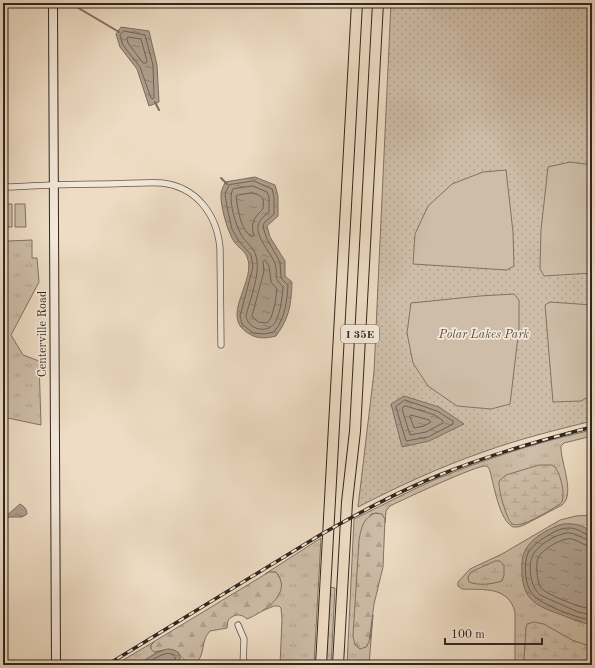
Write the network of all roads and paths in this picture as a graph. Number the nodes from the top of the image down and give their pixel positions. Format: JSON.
{"nodes":[{"id":1,"x":53,"y":3,"type":"edge"},
{"id":2,"x":357,"y":3,"type":"edge"},
{"id":3,"x":378,"y":3,"type":"edge"},
{"id":4,"x":54,"y":184,"type":"junction"},
{"id":5,"x":3,"y":186,"type":"edge"},
{"id":6,"x":221,"y":345,"type":"dead end"},
{"id":7,"x":238,"y":625,"type":"dead end"},
{"id":8,"x":56,"y":665,"type":"edge"},
{"id":9,"x":242,"y":665,"type":"edge"},
{"id":10,"x":321,"y":665,"type":"edge"},
{"id":11,"x":338,"y":665,"type":"edge"}],
"edges":[{"from":1,"to":4,"type":"main road","name":"Centerville Road"},
{"from":2,"to":10,"type":"highway","number":"I 35E"},
{"from":3,"to":11,"type":"highway","number":"I 35E"},
{"from":4,"to":5,"type":"street"},
{"from":4,"to":6,"type":"street"},
{"from":4,"to":8,"type":"main road","name":"Centerville Road"},
{"from":7,"to":9,"type":"street"}]}
